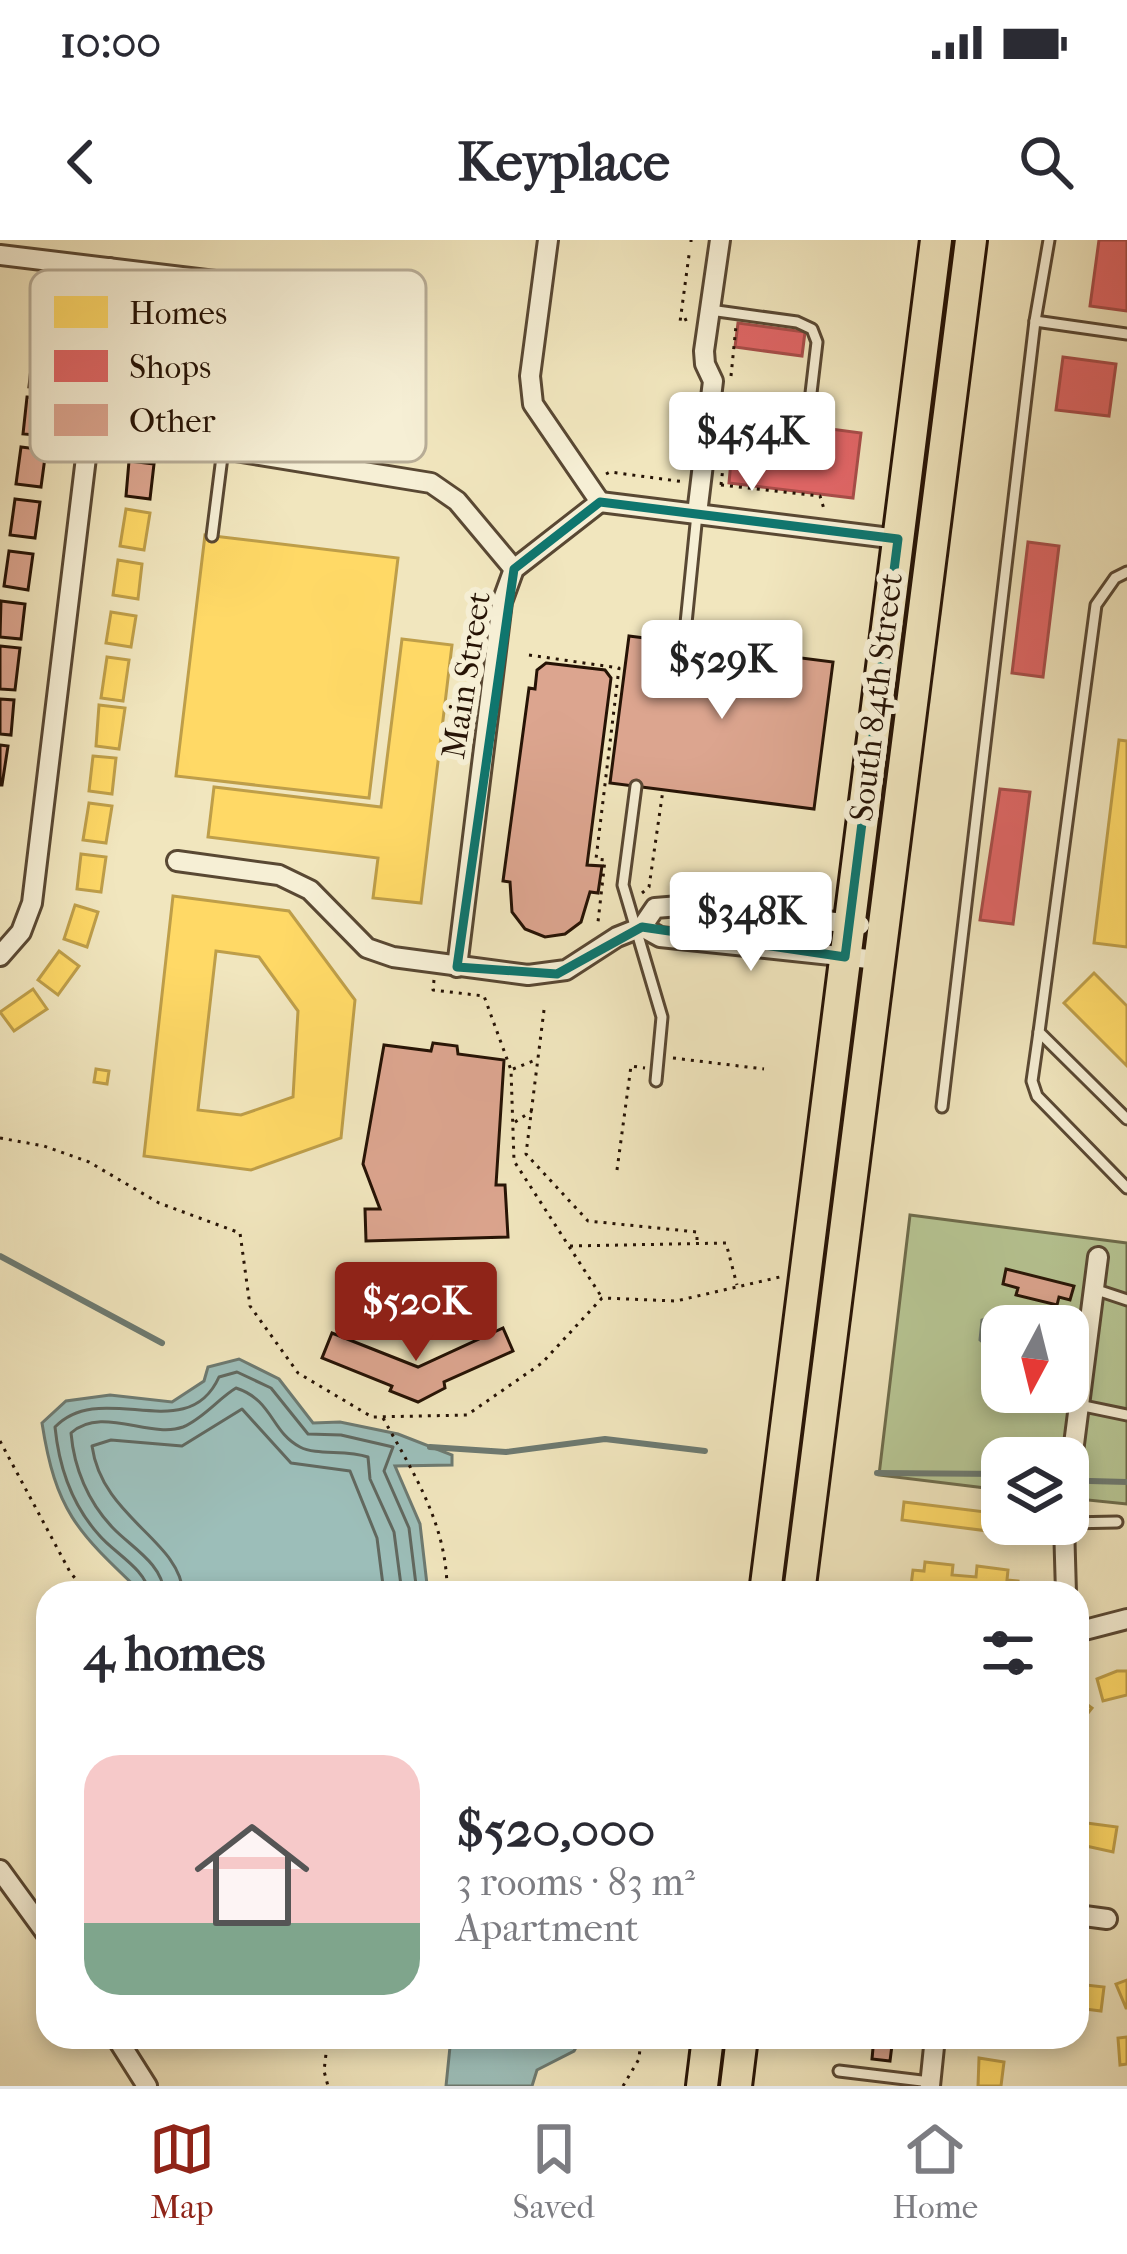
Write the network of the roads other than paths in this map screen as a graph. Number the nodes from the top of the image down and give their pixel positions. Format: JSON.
{"nodes":[{"id":1,"x":548,"y":240,"type":"edge"},
{"id":2,"x":720,"y":240,"type":"edge"},
{"id":3,"x":936,"y":240,"type":"edge"},
{"id":4,"x":971,"y":240,"type":"edge"},
{"id":5,"x":1049,"y":240,"type":"edge"},
{"id":6,"x":0,"y":255,"type":"edge"},
{"id":7,"x":109,"y":268,"type":"joint"},
{"id":8,"x":125,"y":270,"type":"edge"},
{"id":9,"x":710,"y":315,"type":"junction"},
{"id":10,"x":1035,"y":321,"type":"junction"},
{"id":11,"x":1127,"y":334,"type":"edge"},
{"id":12,"x":811,"y":393,"type":"dead end"},
{"id":13,"x":85,"y":462,"type":"edge"},
{"id":14,"x":221,"y":462,"type":"edge"},
{"id":15,"x":300,"y":462,"type":"edge"},
{"id":16,"x":600,"y":502,"type":"junction"},
{"id":17,"x":697,"y":514,"type":"junction"},
{"id":18,"x":212,"y":536,"type":"dead end"},
{"id":19,"x":898,"y":539,"type":"junction"},
{"id":20,"x":514,"y":569,"type":"junction"},
{"id":21,"x":1127,"y":572,"type":"edge"},
{"id":22,"x":684,"y":643,"type":"dead end"},
{"id":23,"x":636,"y":786,"type":"dead end"},
{"id":24,"x":176,"y":861,"type":"dead end"},
{"id":25,"x":850,"y":924,"type":"junction"},
{"id":26,"x":638,"y":928,"type":"junction"},
{"id":27,"x":882,"y":928,"type":"junction"},
{"id":28,"x":0,"y":956,"type":"edge"},
{"id":29,"x":845,"y":957,"type":"junction"},
{"id":30,"x":878,"y":961,"type":"junction"},
{"id":31,"x":457,"y":967,"type":"junction"},
{"id":32,"x":1040,"y":1032,"type":"junction"},
{"id":33,"x":656,"y":1081,"type":"dead end"},
{"id":34,"x":942,"y":1107,"type":"dead end"},
{"id":35,"x":1127,"y":1119,"type":"edge"},
{"id":36,"x":1127,"y":1188,"type":"edge"},
{"id":37,"x":1098,"y":1257,"type":"dead end"},
{"id":38,"x":1094,"y":1289,"type":"junction"},
{"id":39,"x":1127,"y":1300,"type":"edge"},
{"id":40,"x":1089,"y":1328,"type":"edge"},
{"id":41,"x":1089,"y":1407,"type":"edge"},
{"id":42,"x":1127,"y":1415,"type":"edge"},
{"id":43,"x":1117,"y":1522,"type":"dead end"},
{"id":44,"x":1089,"y":1523,"type":"edge"},
{"id":45,"x":1066,"y":1545,"type":"edge"},
{"id":46,"x":766,"y":1581,"type":"edge"},
{"id":47,"x":800,"y":1581,"type":"edge"},
{"id":48,"x":1066,"y":1581,"type":"edge"},
{"id":49,"x":1127,"y":1618,"type":"edge"},
{"id":50,"x":1089,"y":1629,"type":"edge"},
{"id":51,"x":0,"y":1870,"type":"edge"},
{"id":52,"x":1089,"y":1917,"type":"edge"},
{"id":53,"x":1107,"y":1919,"type":"dead end"},
{"id":54,"x":36,"y":1920,"type":"edge"},
{"id":55,"x":124,"y":2049,"type":"edge"},
{"id":56,"x":707,"y":2049,"type":"edge"},
{"id":57,"x":741,"y":2049,"type":"edge"},
{"id":58,"x":934,"y":2049,"type":"edge"},
{"id":59,"x":839,"y":2071,"type":"dead end"},
{"id":60,"x":885,"y":2081,"type":"edge"},
{"id":61,"x":930,"y":2084,"type":"edge"},
{"id":62,"x":147,"y":2086,"type":"edge"},
{"id":63,"x":702,"y":2086,"type":"edge"},
{"id":64,"x":736,"y":2086,"type":"edge"}],
"edges":[{"from":1,"to":16,"type":"street"},
{"from":2,"to":9,"type":"street"},
{"from":3,"to":19,"type":"main road","name":"South 84th Street"},
{"from":4,"to":27,"type":"main road","name":"South 84th Street"},
{"from":5,"to":10,"type":"lane"},
{"from":6,"to":7,"type":"street"},
{"from":7,"to":8,"type":"street"},
{"from":9,"to":12,"type":"lane"},
{"from":9,"to":17,"type":"street"},
{"from":10,"to":11,"type":"lane"},
{"from":10,"to":34,"type":"lane"},
{"from":13,"to":28,"type":"street"},
{"from":14,"to":18,"type":"lane"},
{"from":15,"to":20,"type":"street"},
{"from":16,"to":17,"type":"street"},
{"from":16,"to":20,"type":"street","name":"Main Street"},
{"from":17,"to":19,"type":"street"},
{"from":17,"to":22,"type":"lane"},
{"from":19,"to":25,"type":"main road","name":"South 84th Street"},
{"from":20,"to":31,"type":"street","name":"Main Street"},
{"from":21,"to":32,"type":"lane"},
{"from":23,"to":26,"type":"lane"},
{"from":24,"to":31,"type":"street"},
{"from":25,"to":26,"type":"street"},
{"from":25,"to":27,"type":"street"},
{"from":25,"to":29,"type":"main road","name":"South 84th Street"},
{"from":26,"to":29,"type":"street"},
{"from":26,"to":31,"type":"street"},
{"from":26,"to":33,"type":"lane"},
{"from":27,"to":30,"type":"main road","name":"South 84th Street"},
{"from":29,"to":30,"type":"street"},
{"from":29,"to":46,"type":"main road","name":"South 84th Street"},
{"from":30,"to":47,"type":"main road","name":"South 84th Street"},
{"from":32,"to":35,"type":"lane"},
{"from":32,"to":36,"type":"lane"},
{"from":37,"to":38,"type":"street"},
{"from":38,"to":39,"type":"lane"},
{"from":38,"to":40,"type":"street"},
{"from":41,"to":42,"type":"lane"},
{"from":43,"to":44,"type":"lane"},
{"from":45,"to":48,"type":"street"},
{"from":49,"to":50,"type":"street"},
{"from":51,"to":54,"type":"street"},
{"from":52,"to":53,"type":"street"},
{"from":55,"to":62,"type":"street"},
{"from":56,"to":63,"type":"main road"},
{"from":57,"to":64,"type":"main road"},
{"from":58,"to":61,"type":"street"},
{"from":59,"to":60,"type":"lane"},
{"from":60,"to":61,"type":"lane"}]}
